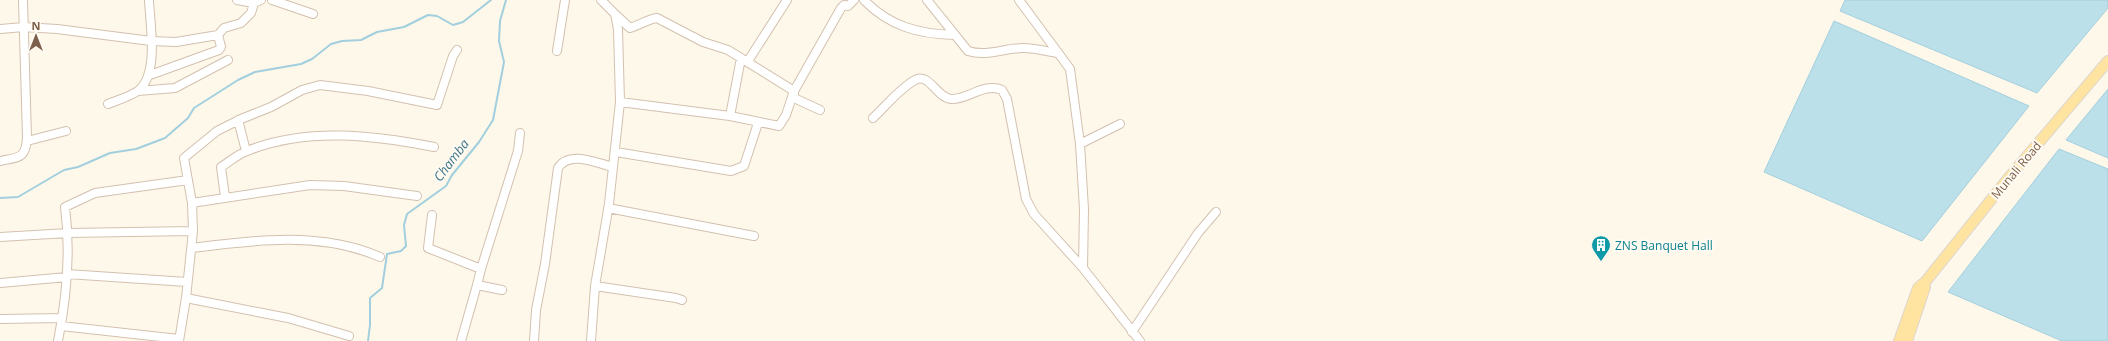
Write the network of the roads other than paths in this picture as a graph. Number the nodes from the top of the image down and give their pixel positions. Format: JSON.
{"nodes":[{"id":1,"x":23,"y":0,"type":"edge"},
{"id":2,"x":149,"y":0,"type":"edge"},
{"id":3,"x":237,"y":0,"type":"edge"},
{"id":4,"x":272,"y":0,"type":"edge"},
{"id":5,"x":565,"y":0,"type":"edge"},
{"id":6,"x":601,"y":0,"type":"edge"},
{"id":7,"x":787,"y":0,"type":"edge"},
{"id":8,"x":854,"y":0,"type":"edge"},
{"id":9,"x":864,"y":0,"type":"edge"},
{"id":10,"x":927,"y":0,"type":"edge"},
{"id":11,"x":1019,"y":0,"type":"edge"},
{"id":12,"x":257,"y":1,"type":"edge"},
{"id":13,"x":313,"y":14,"type":"dead end"},
{"id":14,"x":615,"y":14,"type":"junction"},
{"id":15,"x":24,"y":27,"type":"junction"},
{"id":16,"x":0,"y":29,"type":"edge"},
{"id":17,"x":218,"y":35,"type":"junction"},
{"id":18,"x":954,"y":35,"type":"junction"},
{"id":19,"x":151,"y":41,"type":"junction"},
{"id":20,"x":457,"y":50,"type":"dead end"},
{"id":21,"x":557,"y":51,"type":"dead end"},
{"id":22,"x":1057,"y":53,"type":"junction"},
{"id":23,"x":744,"y":59,"type":"junction"},
{"id":24,"x":228,"y":60,"type":"dead end"},
{"id":25,"x":2108,"y":61,"type":"edge"},
{"id":26,"x":150,"y":75,"type":"junction"},
{"id":27,"x":138,"y":91,"type":"junction"},
{"id":28,"x":794,"y":91,"type":"junction"},
{"id":29,"x":620,"y":102,"type":"junction"},
{"id":30,"x":108,"y":104,"type":"dead end"},
{"id":31,"x":820,"y":110,"type":"dead end"},
{"id":32,"x":730,"y":116,"type":"junction"},
{"id":33,"x":873,"y":118,"type":"dead end"},
{"id":34,"x":238,"y":120,"type":"junction"},
{"id":35,"x":758,"y":123,"type":"junction"},
{"id":36,"x":1120,"y":124,"type":"dead end"},
{"id":37,"x":66,"y":131,"type":"dead end"},
{"id":38,"x":520,"y":132,"type":"dead end"},
{"id":39,"x":27,"y":141,"type":"junction"},
{"id":40,"x":1080,"y":144,"type":"junction"},
{"id":41,"x":434,"y":147,"type":"dead end"},
{"id":42,"x":246,"y":151,"type":"junction"},
{"id":43,"x":616,"y":152,"type":"junction"},
{"id":44,"x":0,"y":161,"type":"edge"},
{"id":45,"x":614,"y":167,"type":"junction"},
{"id":46,"x":188,"y":180,"type":"junction"},
{"id":47,"x":417,"y":196,"type":"dead end"},
{"id":48,"x":225,"y":197,"type":"junction"},
{"id":49,"x":192,"y":203,"type":"junction"},
{"id":50,"x":608,"y":208,"type":"junction"},
{"id":51,"x":1216,"y":212,"type":"dead end"},
{"id":52,"x":432,"y":215,"type":"dead end"},
{"id":53,"x":193,"y":230,"type":"junction"},
{"id":54,"x":68,"y":233,"type":"junction"},
{"id":55,"x":754,"y":236,"type":"dead end"},
{"id":56,"x":0,"y":237,"type":"edge"},
{"id":57,"x":192,"y":248,"type":"junction"},
{"id":58,"x":380,"y":257,"type":"dead end"},
{"id":59,"x":1083,"y":268,"type":"junction"},
{"id":60,"x":481,"y":269,"type":"junction"},
{"id":61,"x":67,"y":276,"type":"junction"},
{"id":62,"x":1926,"y":281,"type":"junction"},
{"id":63,"x":187,"y":282,"type":"junction"},
{"id":64,"x":0,"y":283,"type":"edge"},
{"id":65,"x":476,"y":285,"type":"junction"},
{"id":66,"x":595,"y":286,"type":"junction"},
{"id":67,"x":502,"y":290,"type":"dead end"},
{"id":68,"x":186,"y":298,"type":"junction"},
{"id":69,"x":682,"y":300,"type":"dead end"},
{"id":70,"x":0,"y":319,"type":"edge"},
{"id":71,"x":62,"y":322,"type":"junction"},
{"id":72,"x":1132,"y":332,"type":"junction"},
{"id":73,"x":349,"y":336,"type":"dead end"},
{"id":74,"x":179,"y":340,"type":"edge"},
{"id":75,"x":58,"y":341,"type":"edge"},
{"id":76,"x":460,"y":341,"type":"edge"},
{"id":77,"x":534,"y":341,"type":"edge"},
{"id":78,"x":591,"y":341,"type":"edge"},
{"id":79,"x":1140,"y":341,"type":"edge"},
{"id":80,"x":1899,"y":341,"type":"edge"},
{"id":81,"x":1907,"y":341,"type":"edge"}],
"edges":[{"from":1,"to":15,"type":"street"},
{"from":2,"to":19,"type":"street"},
{"from":3,"to":12,"type":"street"},
{"from":4,"to":13,"type":"street"},
{"from":5,"to":21,"type":"street"},
{"from":6,"to":14,"type":"street"},
{"from":7,"to":23,"type":"street"},
{"from":8,"to":28,"type":"street"},
{"from":9,"to":18,"type":"street"},
{"from":10,"to":18,"type":"street"},
{"from":11,"to":22,"type":"street"},
{"from":12,"to":17,"type":"street"},
{"from":14,"to":23,"type":"street"},
{"from":14,"to":29,"type":"street"},
{"from":15,"to":16,"type":"street"},
{"from":15,"to":19,"type":"street"},
{"from":15,"to":39,"type":"street"},
{"from":17,"to":19,"type":"street"},
{"from":17,"to":26,"type":"street"},
{"from":18,"to":22,"type":"street"},
{"from":19,"to":26,"type":"street"},
{"from":20,"to":34,"type":"street"},
{"from":22,"to":40,"type":"street"},
{"from":23,"to":28,"type":"street"},
{"from":23,"to":32,"type":"street"},
{"from":24,"to":27,"type":"street"},
{"from":25,"to":62,"type":"main road","name":"Munali Road"},
{"from":26,"to":27,"type":"street"},
{"from":27,"to":30,"type":"street"},
{"from":28,"to":31,"type":"street"},
{"from":28,"to":35,"type":"street"},
{"from":29,"to":32,"type":"street"},
{"from":29,"to":43,"type":"street"},
{"from":32,"to":35,"type":"street"},
{"from":33,"to":59,"type":"street"},
{"from":34,"to":42,"type":"street"},
{"from":34,"to":46,"type":"street"},
{"from":35,"to":43,"type":"street"},
{"from":36,"to":40,"type":"street"},
{"from":37,"to":39,"type":"street"},
{"from":38,"to":60,"type":"street"},
{"from":39,"to":44,"type":"street"},
{"from":40,"to":59,"type":"street"},
{"from":41,"to":42,"type":"street"},
{"from":42,"to":48,"type":"street"},
{"from":43,"to":45,"type":"street"},
{"from":45,"to":50,"type":"street"},
{"from":45,"to":77,"type":"street"},
{"from":46,"to":49,"type":"street"},
{"from":46,"to":54,"type":"street"},
{"from":47,"to":48,"type":"street"},
{"from":48,"to":49,"type":"street"},
{"from":49,"to":53,"type":"street"},
{"from":50,"to":55,"type":"street"},
{"from":50,"to":66,"type":"street"},
{"from":51,"to":72,"type":"street"},
{"from":52,"to":60,"type":"street"},
{"from":53,"to":54,"type":"street"},
{"from":53,"to":57,"type":"street"},
{"from":54,"to":56,"type":"street"},
{"from":54,"to":61,"type":"street"},
{"from":57,"to":58,"type":"street"},
{"from":57,"to":63,"type":"street"},
{"from":59,"to":72,"type":"street"},
{"from":60,"to":65,"type":"street"},
{"from":61,"to":63,"type":"street"},
{"from":61,"to":64,"type":"street"},
{"from":61,"to":71,"type":"street"},
{"from":62,"to":80,"type":"main road","name":"Munali Road"},
{"from":62,"to":81,"type":"main road","name":"Munali Road"},
{"from":63,"to":68,"type":"street"},
{"from":65,"to":67,"type":"street"},
{"from":65,"to":76,"type":"street"},
{"from":66,"to":69,"type":"street"},
{"from":66,"to":78,"type":"street"},
{"from":68,"to":73,"type":"street"},
{"from":68,"to":74,"type":"street"},
{"from":70,"to":71,"type":"street"},
{"from":71,"to":74,"type":"street"},
{"from":71,"to":75,"type":"street"},
{"from":72,"to":79,"type":"street"}]}
